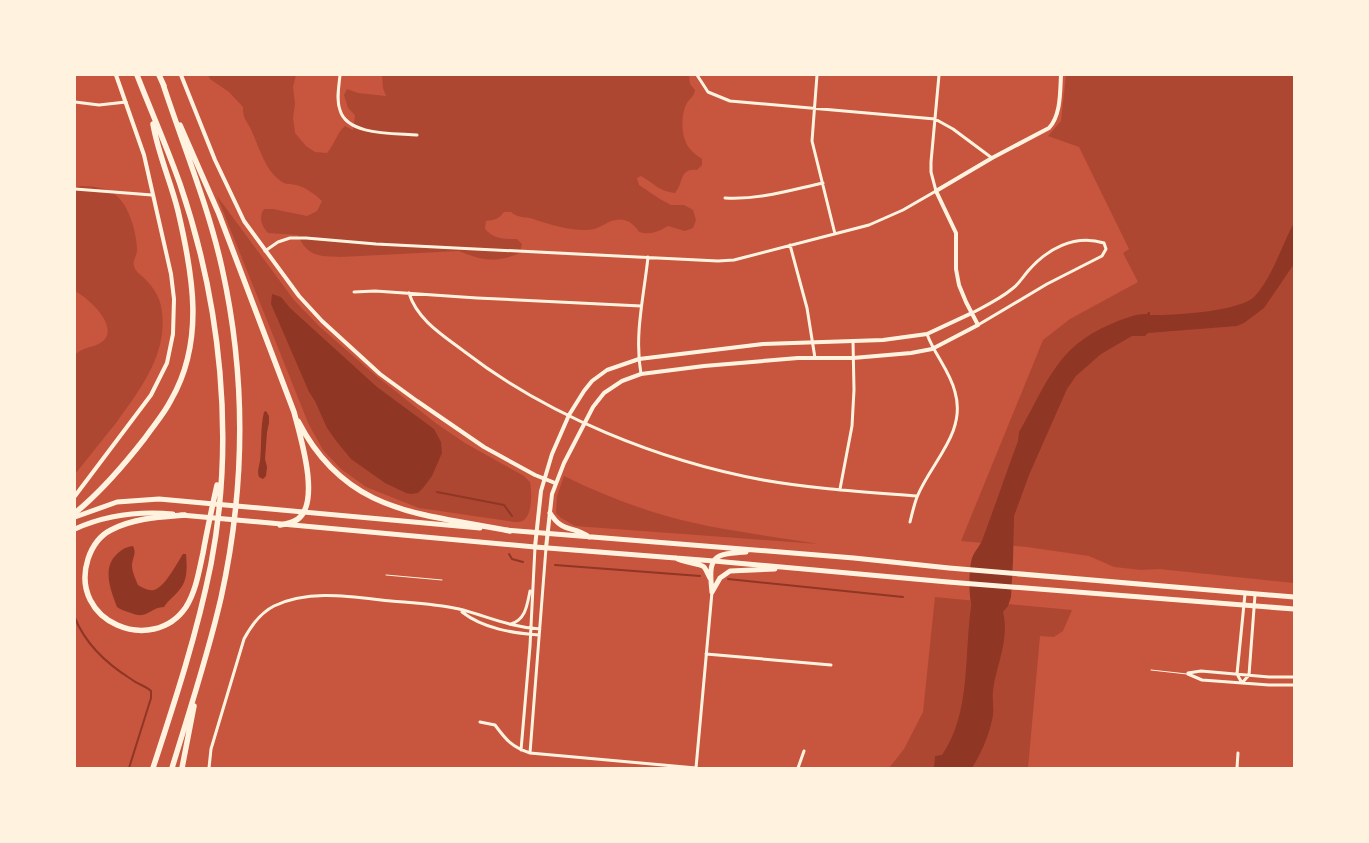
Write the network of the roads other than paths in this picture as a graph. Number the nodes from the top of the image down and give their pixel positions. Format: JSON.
{"nodes":[{"id":1,"x":116,"y":75,"type":"edge"},
{"id":2,"x":136,"y":75,"type":"edge"},
{"id":3,"x":159,"y":75,"type":"edge"},
{"id":4,"x":181,"y":75,"type":"edge"},
{"id":5,"x":340,"y":75,"type":"edge"},
{"id":6,"x":817,"y":75,"type":"edge"},
{"id":7,"x":939,"y":75,"type":"edge"},
{"id":8,"x":1061,"y":75,"type":"edge"},
{"id":9,"x":698,"y":76,"type":"edge"},
{"id":10,"x":163,"y":84,"type":"junction"},
{"id":11,"x":75,"y":102,"type":"edge"},
{"id":12,"x":127,"y":102,"type":"junction"},
{"id":13,"x":814,"y":109,"type":"junction"},
{"id":14,"x":152,"y":112,"type":"junction"},
{"id":15,"x":935,"y":119,"type":"junction"},
{"id":16,"x":418,"y":135,"type":"dead end"},
{"id":17,"x":992,"y":158,"type":"junction"},
{"id":18,"x":823,"y":183,"type":"junction"},
{"id":19,"x":75,"y":189,"type":"edge"},
{"id":20,"x":936,"y":191,"type":"junction"},
{"id":21,"x":152,"y":195,"type":"junction"},
{"id":22,"x":725,"y":198,"type":"dead end"},
{"id":23,"x":835,"y":234,"type":"junction"},
{"id":24,"x":790,"y":246,"type":"junction"},
{"id":25,"x":265,"y":251,"type":"junction"},
{"id":26,"x":648,"y":257,"type":"junction"},
{"id":27,"x":354,"y":292,"type":"dead end"},
{"id":28,"x":409,"y":293,"type":"junction"},
{"id":29,"x":641,"y":306,"type":"junction"},
{"id":30,"x":972,"y":313,"type":"junction"},
{"id":31,"x":978,"y":325,"type":"junction"},
{"id":32,"x":926,"y":334,"type":"junction"},
{"id":33,"x":854,"y":341,"type":"junction"},
{"id":34,"x":813,"y":342,"type":"junction"},
{"id":35,"x":932,"y":349,"type":"junction"},
{"id":36,"x":815,"y":358,"type":"junction"},
{"id":37,"x":854,"y":358,"type":"junction"},
{"id":38,"x":639,"y":359,"type":"junction"},
{"id":39,"x":641,"y":374,"type":"junction"},
{"id":40,"x":294,"y":412,"type":"junction"},
{"id":41,"x":569,"y":415,"type":"junction"},
{"id":42,"x":584,"y":422,"type":"junction"},
{"id":43,"x":221,"y":464,"type":"junction"},
{"id":44,"x":543,"y":479,"type":"junction"},
{"id":45,"x":555,"y":483,"type":"junction"},
{"id":46,"x":840,"y":489,"type":"junction"},
{"id":47,"x":75,"y":496,"type":"edge"},
{"id":48,"x":917,"y":496,"type":"junction"},
{"id":49,"x":305,"y":512,"type":"junction"},
{"id":50,"x":75,"y":513,"type":"edge"},
{"id":51,"x":550,"y":513,"type":"junction"},
{"id":52,"x":185,"y":515,"type":"junction"},
{"id":53,"x":75,"y":517,"type":"edge"},
{"id":54,"x":910,"y":522,"type":"dead end"},
{"id":55,"x":280,"y":525,"type":"junction"},
{"id":56,"x":75,"y":529,"type":"edge"},
{"id":57,"x":510,"y":531,"type":"junction"},
{"id":58,"x":537,"y":533,"type":"junction"},
{"id":59,"x":548,"y":534,"type":"junction"},
{"id":60,"x":590,"y":537,"type":"junction"},
{"id":61,"x":535,"y":547,"type":"junction"},
{"id":62,"x":546,"y":548,"type":"junction"},
{"id":63,"x":766,"y":551,"type":"junction"},
{"id":64,"x":676,"y":558,"type":"junction"},
{"id":65,"x":714,"y":561,"type":"junction"},
{"id":66,"x":792,"y":569,"type":"junction"},
{"id":67,"x":386,"y":575,"type":"dead end"},
{"id":68,"x":710,"y":578,"type":"junction"},
{"id":69,"x":442,"y":580,"type":"dead end"},
{"id":70,"x":532,"y":580,"type":"junction"},
{"id":71,"x":712,"y":592,"type":"junction"},
{"id":72,"x":1245,"y":594,"type":"junction"},
{"id":73,"x":1255,"y":595,"type":"junction"},
{"id":74,"x":1294,"y":597,"type":"edge"},
{"id":75,"x":1244,"y":606,"type":"junction"},
{"id":76,"x":1255,"y":607,"type":"junction"},
{"id":77,"x":1294,"y":609,"type":"edge"},
{"id":78,"x":460,"y":610,"type":"junction"},
{"id":79,"x":507,"y":624,"type":"junction"},
{"id":80,"x":530,"y":628,"type":"junction"},
{"id":81,"x":540,"y":629,"type":"junction"},
{"id":82,"x":530,"y":634,"type":"junction"},
{"id":83,"x":539,"y":634,"type":"junction"},
{"id":84,"x":706,"y":654,"type":"junction"},
{"id":85,"x":831,"y":665,"type":"dead end"},
{"id":86,"x":1151,"y":670,"type":"dead end"},
{"id":87,"x":201,"y":674,"type":"junction"},
{"id":88,"x":1188,"y":674,"type":"junction"},
{"id":89,"x":1238,"y":674,"type":"junction"},
{"id":90,"x":1249,"y":675,"type":"junction"},
{"id":91,"x":1294,"y":677,"type":"edge"},
{"id":92,"x":1242,"y":683,"type":"junction"},
{"id":93,"x":1294,"y":685,"type":"edge"},
{"id":94,"x":480,"y":722,"type":"dead end"},
{"id":95,"x":521,"y":750,"type":"junction"},
{"id":96,"x":804,"y":751,"type":"dead end"},
{"id":97,"x":530,"y":753,"type":"junction"},
{"id":98,"x":1238,"y":753,"type":"dead end"},
{"id":99,"x":153,"y":768,"type":"edge"},
{"id":100,"x":172,"y":768,"type":"edge"},
{"id":101,"x":182,"y":768,"type":"edge"},
{"id":102,"x":209,"y":768,"type":"edge"},
{"id":103,"x":696,"y":768,"type":"edge"},
{"id":104,"x":798,"y":768,"type":"edge"},
{"id":105,"x":1237,"y":768,"type":"edge"}],
"edges":[{"from":1,"to":12,"type":"street"},
{"from":2,"to":14,"type":"highway"},
{"from":3,"to":10,"type":"highway"},
{"from":4,"to":25,"type":"street"},
{"from":5,"to":16,"type":"street"},
{"from":6,"to":13,"type":"street"},
{"from":7,"to":15,"type":"street"},
{"from":8,"to":17,"type":"street"},
{"from":9,"to":13,"type":"street"},
{"from":10,"to":40,"type":"highway"},
{"from":10,"to":87,"type":"highway"},
{"from":11,"to":12,"type":"street"},
{"from":12,"to":21,"type":"street"},
{"from":13,"to":15,"type":"street"},
{"from":13,"to":18,"type":"street"},
{"from":14,"to":43,"type":"highway"},
{"from":14,"to":50,"type":"highway"},
{"from":15,"to":17,"type":"street"},
{"from":15,"to":20,"type":"street"},
{"from":17,"to":20,"type":"street"},
{"from":18,"to":22,"type":"street"},
{"from":18,"to":23,"type":"street"},
{"from":19,"to":21,"type":"street"},
{"from":20,"to":23,"type":"street"},
{"from":20,"to":30,"type":"street"},
{"from":21,"to":47,"type":"street"},
{"from":23,"to":24,"type":"street"},
{"from":24,"to":26,"type":"street"},
{"from":24,"to":34,"type":"street"},
{"from":25,"to":26,"type":"street"},
{"from":25,"to":44,"type":"street"},
{"from":26,"to":29,"type":"street"},
{"from":27,"to":28,"type":"street"},
{"from":28,"to":29,"type":"street"},
{"from":28,"to":41,"type":"street"},
{"from":29,"to":38,"type":"street"},
{"from":30,"to":31,"type":"street"},
{"from":30,"to":31,"type":"street"},
{"from":30,"to":32,"type":"street"},
{"from":31,"to":35,"type":"street"},
{"from":32,"to":33,"type":"street"},
{"from":32,"to":35,"type":"street"},
{"from":33,"to":34,"type":"street"},
{"from":33,"to":37,"type":"street"},
{"from":34,"to":36,"type":"street"},
{"from":34,"to":38,"type":"street"},
{"from":35,"to":37,"type":"street"},
{"from":35,"to":48,"type":"street"},
{"from":36,"to":37,"type":"street"},
{"from":36,"to":39,"type":"street"},
{"from":37,"to":46,"type":"street"},
{"from":38,"to":39,"type":"street"},
{"from":38,"to":41,"type":"street"},
{"from":39,"to":42,"type":"street"},
{"from":40,"to":49,"type":"highway"},
{"from":40,"to":57,"type":"highway"},
{"from":41,"to":42,"type":"street"},
{"from":41,"to":44,"type":"street"},
{"from":42,"to":45,"type":"street"},
{"from":42,"to":46,"type":"street"},
{"from":43,"to":52,"type":"highway"},
{"from":43,"to":99,"type":"highway"},
{"from":44,"to":45,"type":"street"},
{"from":44,"to":58,"type":"street"},
{"from":45,"to":51,"type":"street"},
{"from":46,"to":48,"type":"street"},
{"from":48,"to":54,"type":"street"},
{"from":49,"to":53,"type":"main road"},
{"from":49,"to":55,"type":"highway"},
{"from":49,"to":57,"type":"main road"},
{"from":51,"to":59,"type":"street"},
{"from":51,"to":60,"type":"main road"},
{"from":52,"to":55,"type":"main road"},
{"from":52,"to":56,"type":"main road"},
{"from":55,"to":61,"type":"main road"},
{"from":57,"to":58,"type":"main road"},
{"from":58,"to":59,"type":"main road"},
{"from":58,"to":61,"type":"street"},
{"from":59,"to":60,"type":"main road"},
{"from":59,"to":62,"type":"street"},
{"from":60,"to":63,"type":"main road"},
{"from":61,"to":62,"type":"main road"},
{"from":61,"to":70,"type":"street"},
{"from":62,"to":64,"type":"main road"},
{"from":62,"to":81,"type":"street"},
{"from":63,"to":65,"type":"main road"},
{"from":63,"to":72,"type":"main road"},
{"from":64,"to":65,"type":"main road"},
{"from":64,"to":68,"type":"main road"},
{"from":65,"to":66,"type":"main road"},
{"from":65,"to":68,"type":"main road"},
{"from":66,"to":71,"type":"main road"},
{"from":66,"to":75,"type":"main road"},
{"from":67,"to":69,"type":"lane"},
{"from":68,"to":71,"type":"main road"},
{"from":70,"to":79,"type":"street"},
{"from":70,"to":80,"type":"street"},
{"from":71,"to":84,"type":"street"},
{"from":72,"to":73,"type":"main road"},
{"from":72,"to":75,"type":"street"},
{"from":73,"to":74,"type":"main road"},
{"from":73,"to":76,"type":"street"},
{"from":75,"to":76,"type":"main road"},
{"from":75,"to":89,"type":"street"},
{"from":76,"to":77,"type":"main road"},
{"from":76,"to":90,"type":"street"},
{"from":78,"to":79,"type":"street"},
{"from":78,"to":82,"type":"street"},
{"from":78,"to":102,"type":"street"},
{"from":79,"to":80,"type":"street"},
{"from":80,"to":81,"type":"street"},
{"from":80,"to":82,"type":"street"},
{"from":81,"to":83,"type":"street"},
{"from":82,"to":83,"type":"street"},
{"from":82,"to":95,"type":"street"},
{"from":83,"to":97,"type":"street"},
{"from":84,"to":85,"type":"street"},
{"from":84,"to":103,"type":"street"},
{"from":86,"to":88,"type":"lane"},
{"from":87,"to":100,"type":"highway"},
{"from":87,"to":101,"type":"highway"},
{"from":88,"to":89,"type":"street"},
{"from":88,"to":92,"type":"street"},
{"from":89,"to":90,"type":"street"},
{"from":89,"to":92,"type":"street"},
{"from":90,"to":91,"type":"street"},
{"from":90,"to":92,"type":"street"},
{"from":92,"to":93,"type":"street"},
{"from":94,"to":95,"type":"street"},
{"from":95,"to":97,"type":"street"},
{"from":96,"to":104,"type":"street"},
{"from":97,"to":103,"type":"street"},
{"from":98,"to":105,"type":"street"}]}
